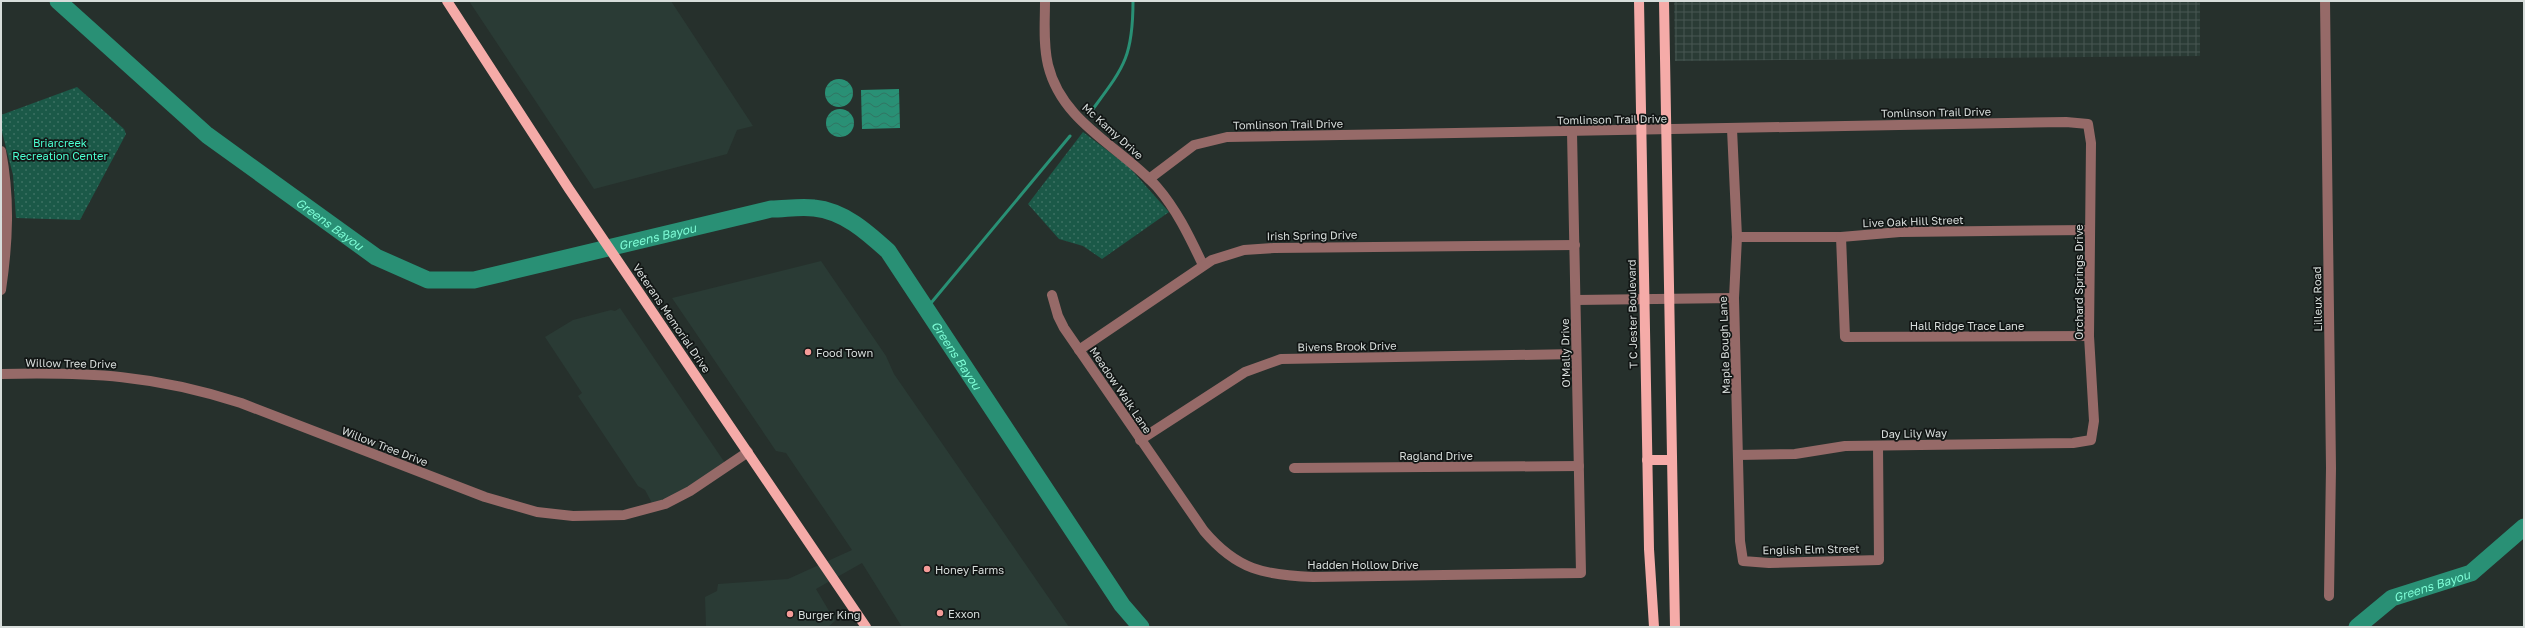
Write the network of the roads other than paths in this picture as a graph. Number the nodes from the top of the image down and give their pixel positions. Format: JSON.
{"nodes":[{"id":1,"x":447,"y":1,"type":"edge"},
{"id":2,"x":1045,"y":1,"type":"edge"},
{"id":3,"x":1639,"y":1,"type":"edge"},
{"id":4,"x":1664,"y":1,"type":"edge"},
{"id":5,"x":2325,"y":1,"type":"edge"},
{"id":6,"x":2088,"y":124,"type":"joint"},
{"id":7,"x":1732,"y":129,"type":"junction"},
{"id":8,"x":1666,"y":130,"type":"junction"},
{"id":9,"x":1640,"y":131,"type":"junction"},
{"id":10,"x":1572,"y":132,"type":"junction"},
{"id":11,"x":1,"y":151,"type":"edge"},
{"id":12,"x":1149,"y":179,"type":"junction"},
{"id":13,"x":2090,"y":230,"type":"junction"},
{"id":14,"x":1737,"y":237,"type":"junction"},
{"id":15,"x":1841,"y":237,"type":"junction"},
{"id":16,"x":1575,"y":245,"type":"junction"},
{"id":17,"x":1204,"y":265,"type":"junction"},
{"id":18,"x":1,"y":290,"type":"edge"},
{"id":19,"x":1052,"y":295,"type":"dead end"},
{"id":20,"x":1734,"y":298,"type":"junction"},
{"id":21,"x":1644,"y":299,"type":"junction"},
{"id":22,"x":1668,"y":299,"type":"junction"},
{"id":23,"x":1576,"y":300,"type":"junction"},
{"id":24,"x":2089,"y":336,"type":"junction"},
{"id":25,"x":1079,"y":350,"type":"junction"},
{"id":26,"x":1576,"y":354,"type":"junction"},
{"id":27,"x":1,"y":374,"type":"edge"},
{"id":28,"x":1140,"y":440,"type":"junction"},
{"id":29,"x":2091,"y":440,"type":"joint"},
{"id":30,"x":1878,"y":446,"type":"junction"},
{"id":31,"x":748,"y":452,"type":"junction"},
{"id":32,"x":1738,"y":455,"type":"junction"},
{"id":33,"x":1647,"y":460,"type":"junction"},
{"id":34,"x":1671,"y":460,"type":"junction"},
{"id":35,"x":1579,"y":466,"type":"junction"},
{"id":36,"x":1294,"y":468,"type":"dead end"},
{"id":37,"x":1178,"y":494,"type":"joint"},
{"id":38,"x":1743,"y":561,"type":"joint"},
{"id":39,"x":1581,"y":573,"type":"joint"},
{"id":40,"x":2329,"y":596,"type":"dead end"},
{"id":41,"x":866,"y":627,"type":"edge"},
{"id":42,"x":1654,"y":627,"type":"edge"},
{"id":43,"x":1675,"y":627,"type":"edge"}],
"edges":[{"from":1,"to":31,"type":"main road","name":"Veterans Memorial Drive"},
{"from":2,"to":12,"type":"street","name":"Mc Kamy Drive"},
{"from":3,"to":9,"type":"main road","name":"T C Jester Boulevard"},
{"from":4,"to":8,"type":"main road"},
{"from":5,"to":40,"type":"street","name":"Lilleux Road"},
{"from":6,"to":7,"type":"street","name":"Tomlinson Trail Drive"},
{"from":6,"to":13,"type":"street","name":"Orchard Springs Drive"},
{"from":7,"to":8,"type":"street","name":"Tomlinson Trail Drive"},
{"from":7,"to":14,"type":"street","name":"Maple Bough Lane"},
{"from":8,"to":9,"type":"street","name":"Tomlinson Trail Drive"},
{"from":8,"to":22,"type":"main road"},
{"from":9,"to":10,"type":"street","name":"Tomlinson Trail Drive"},
{"from":9,"to":21,"type":"main road","name":"T C Jester Boulevard"},
{"from":10,"to":12,"type":"street","name":"Tomlinson Trail Drive"},
{"from":10,"to":16,"type":"street","name":"O'Mally Drive"},
{"from":11,"to":18,"type":"street"},
{"from":12,"to":17,"type":"street","name":"Mc Kamy Drive"},
{"from":13,"to":15,"type":"street","name":"Live Oak Hill Street"},
{"from":13,"to":24,"type":"street","name":"Orchard Springs Drive"},
{"from":14,"to":15,"type":"street","name":"Live Oak Hill Street"},
{"from":14,"to":20,"type":"street","name":"Maple Bough Lane"},
{"from":15,"to":24,"type":"street","name":"Hall Ridge Trace Lane"},
{"from":16,"to":17,"type":"street","name":"Irish Spring Drive"},
{"from":16,"to":23,"type":"street","name":"O'Mally Drive"},
{"from":17,"to":25,"type":"street","name":"Irish Spring Drive"},
{"from":19,"to":25,"type":"street","name":"Meadow Walk Lane"},
{"from":20,"to":22,"type":"street"},
{"from":20,"to":32,"type":"street","name":"Maple Bough Lane"},
{"from":21,"to":22,"type":"street"},
{"from":21,"to":23,"type":"street"},
{"from":21,"to":33,"type":"main road","name":"T C Jester Boulevard"},
{"from":22,"to":34,"type":"main road"},
{"from":23,"to":26,"type":"street","name":"O'Mally Drive"},
{"from":24,"to":29,"type":"street","name":"Orchard Springs Drive"},
{"from":25,"to":28,"type":"street","name":"Meadow Walk Lane"},
{"from":26,"to":28,"type":"street","name":"Bivens Brook Drive"},
{"from":26,"to":35,"type":"street","name":"O'Mally Drive"},
{"from":27,"to":31,"type":"street","name":"Willow Tree Drive"},
{"from":28,"to":37,"type":"street","name":"Meadow Walk Lane"},
{"from":29,"to":30,"type":"street","name":"Day Lily Way"},
{"from":30,"to":32,"type":"street","name":"Day Lily Way"},
{"from":30,"to":38,"type":"street","name":"English Elm Street"},
{"from":31,"to":41,"type":"main road","name":"Veterans Memorial Drive"},
{"from":32,"to":38,"type":"street","name":"Maple Bough Lane"},
{"from":33,"to":34,"type":"main road"},
{"from":33,"to":42,"type":"main road","name":"T C Jester Boulevard"},
{"from":34,"to":43,"type":"main road"},
{"from":35,"to":36,"type":"street","name":"Ragland Drive"},
{"from":35,"to":39,"type":"street","name":"O'Mally Drive"},
{"from":37,"to":39,"type":"street","name":"Hadden Hollow Drive"}]}
